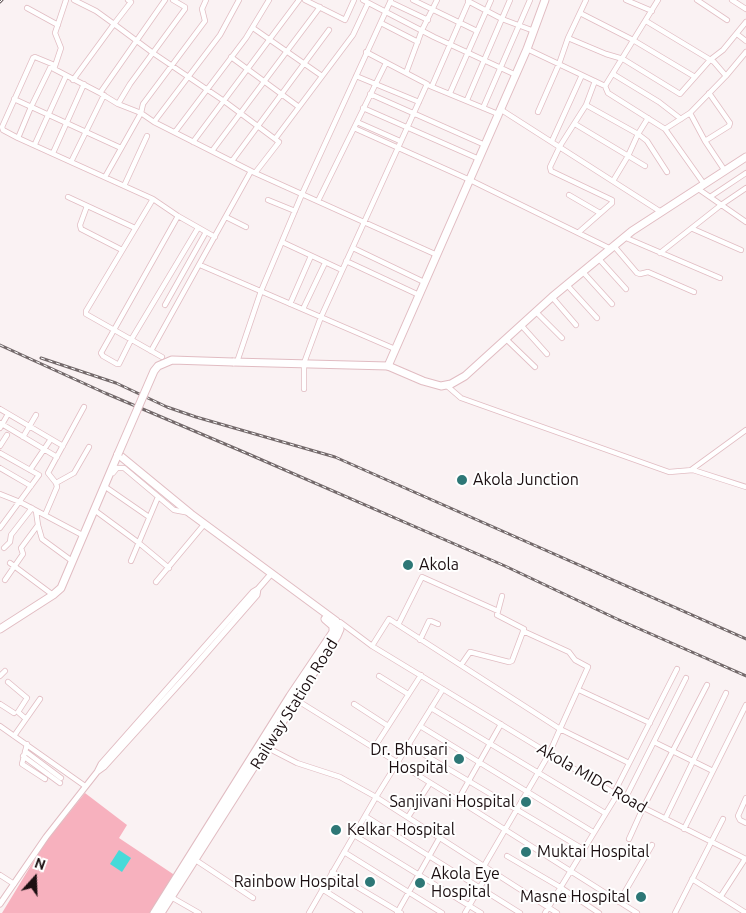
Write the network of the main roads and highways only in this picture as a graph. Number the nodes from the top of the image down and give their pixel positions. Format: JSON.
{"nodes":[{"id":1,"x":545,"y":0,"type":"edge"},
{"id":2,"x":746,"y":157,"type":"edge"},
{"id":3,"x":388,"y":366,"type":"junction"},
{"id":4,"x":118,"y":454,"type":"junction"},
{"id":5,"x":190,"y":514,"type":"junction"},
{"id":6,"x":270,"y":575,"type":"junction"},
{"id":7,"x":1,"y":627,"type":"edge"},
{"id":8,"x":293,"y":698,"type":"junction"},
{"id":9,"x":193,"y":858,"type":"junction"},
{"id":10,"x":154,"y":913,"type":"edge"},
{"id":11,"x":162,"y":913,"type":"edge"}],
"edges":[{"from":1,"to":3,"type":"main road"},
{"from":2,"to":3,"type":"main road"},
{"from":3,"to":4,"type":"main road","bridge":true},
{"from":4,"to":5,"type":"main road","name":"Railway Station Road"},
{"from":4,"to":7,"type":"main road"},
{"from":5,"to":6,"type":"main road","name":"Railway Station Road"},
{"from":5,"to":6,"type":"main road","name":"Railway Station Road"},
{"from":6,"to":8,"type":"main road","name":"Railway Station Road"},
{"from":8,"to":9,"type":"main road","name":"Railway Station Road"},
{"from":8,"to":9,"type":"main road","name":"Railway Station Road"},
{"from":9,"to":10,"type":"main road","name":"Railway Station Road"},
{"from":9,"to":11,"type":"main road","name":"Railway Station Road"}]}
